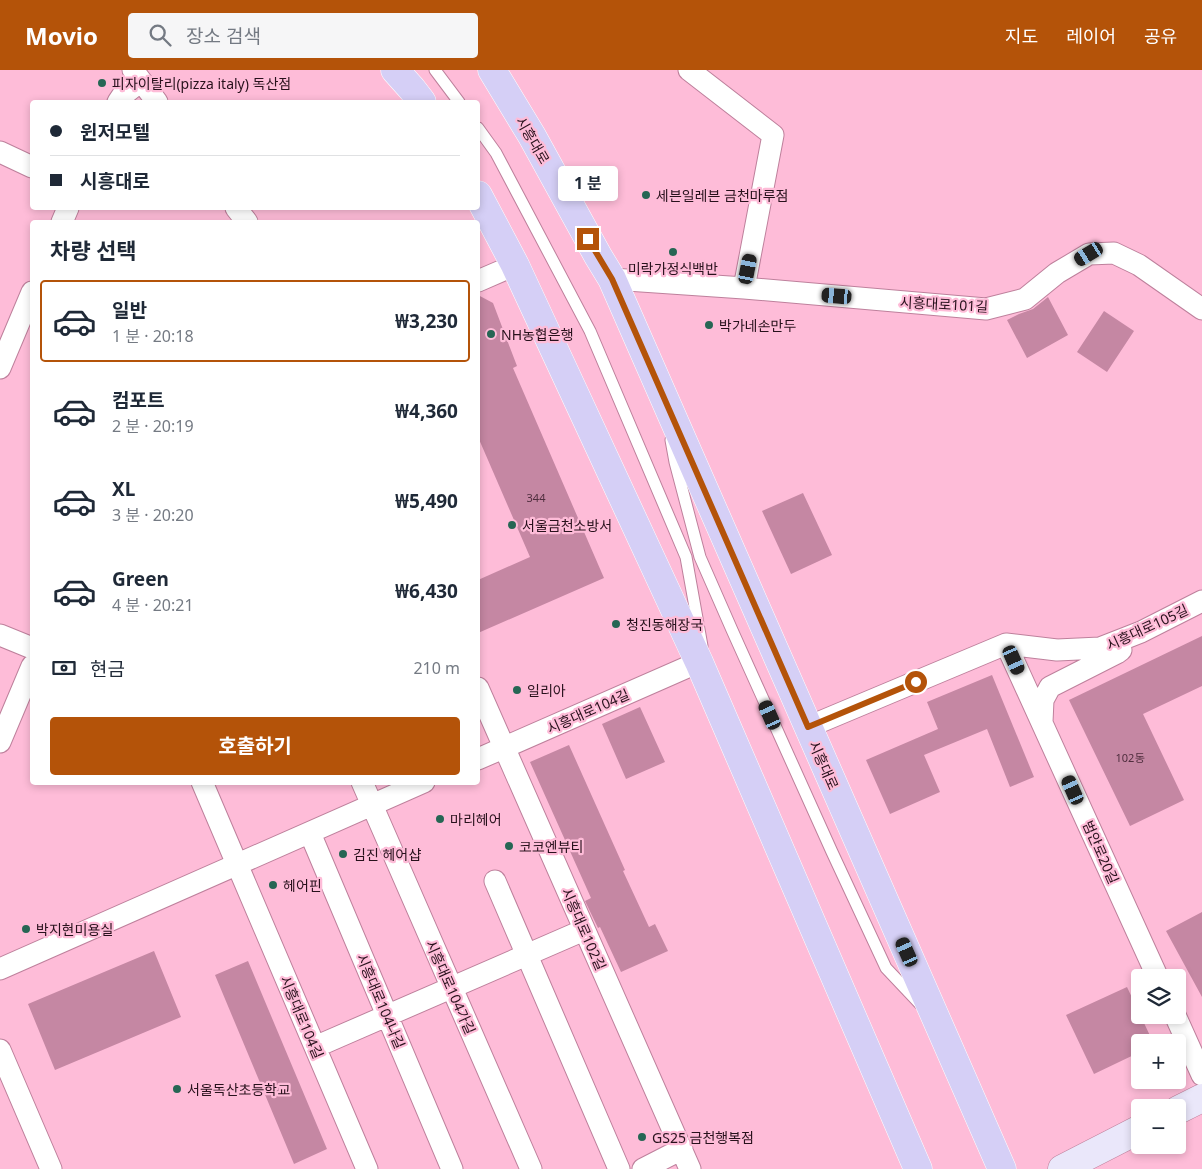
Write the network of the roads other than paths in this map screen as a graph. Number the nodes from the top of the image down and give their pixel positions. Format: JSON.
{"nodes":[{"id":1,"x":396,"y":70,"type":"edge"},
{"id":2,"x":435,"y":70,"type":"edge"},
{"id":3,"x":492,"y":70,"type":"edge"},
{"id":4,"x":689,"y":70,"type":"edge"},
{"id":5,"x":137,"y":75,"type":"edge"},
{"id":6,"x":119,"y":100,"type":"edge"},
{"id":7,"x":156,"y":100,"type":"edge"},
{"id":8,"x":420,"y":100,"type":"edge"},
{"id":9,"x":458,"y":100,"type":"edge"},
{"id":10,"x":480,"y":131,"type":"edge"},
{"id":11,"x":0,"y":152,"type":"edge"},
{"id":12,"x":30,"y":165,"type":"edge"},
{"id":13,"x":480,"y":199,"type":"edge"},
{"id":14,"x":238,"y":210,"type":"edge"},
{"id":15,"x":245,"y":220,"type":"edge"},
{"id":16,"x":515,"y":264,"type":"junction"},
{"id":17,"x":612,"y":279,"type":"junction"},
{"id":18,"x":480,"y":280,"type":"edge"},
{"id":19,"x":744,"y":288,"type":"junction"},
{"id":20,"x":30,"y":296,"type":"edge"},
{"id":21,"x":1202,"y":309,"type":"edge"},
{"id":22,"x":5,"y":342,"type":"edge"},
{"id":23,"x":0,"y":368,"type":"edge"},
{"id":24,"x":662,"y":394,"type":"junction"},
{"id":25,"x":1202,"y":601,"type":"edge"},
{"id":26,"x":1140,"y":632,"type":"junction"},
{"id":27,"x":0,"y":635,"type":"edge"},
{"id":28,"x":1006,"y":644,"type":"junction"},
{"id":29,"x":30,"y":647,"type":"edge"},
{"id":30,"x":699,"y":662,"type":"junction"},
{"id":31,"x":30,"y":671,"type":"edge"},
{"id":32,"x":710,"y":689,"type":"junction"},
{"id":33,"x":480,"y":693,"type":"edge"},
{"id":34,"x":1042,"y":722,"type":"junction"},
{"id":35,"x":808,"y":727,"type":"junction"},
{"id":36,"x":0,"y":742,"type":"edge"},
{"id":37,"x":504,"y":748,"type":"junction"},
{"id":38,"x":480,"y":758,"type":"edge"},
{"id":39,"x":203,"y":785,"type":"edge"},
{"id":40,"x":363,"y":785,"type":"edge"},
{"id":41,"x":417,"y":785,"type":"edge"},
{"id":42,"x":372,"y":805,"type":"junction"},
{"id":43,"x":310,"y":833,"type":"junction"},
{"id":44,"x":237,"y":865,"type":"junction"},
{"id":45,"x":494,"y":882,"type":"dead end"},
{"id":46,"x":584,"y":930,"type":"junction"},
{"id":47,"x":526,"y":955,"type":"junction"},
{"id":48,"x":0,"y":969,"type":"edge"},
{"id":49,"x":1154,"y":969,"type":"edge"},
{"id":50,"x":452,"y":987,"type":"junction"},
{"id":51,"x":387,"y":1016,"type":"junction"},
{"id":52,"x":937,"y":1021,"type":"junction"},
{"id":53,"x":1179,"y":1024,"type":"edge"},
{"id":54,"x":315,"y":1047,"type":"junction"},
{"id":55,"x":0,"y":1050,"type":"edge"},
{"id":56,"x":1202,"y":1075,"type":"edge"},
{"id":57,"x":1202,"y":1098,"type":"edge"},
{"id":58,"x":1186,"y":1106,"type":"edge"},
{"id":59,"x":1131,"y":1134,"type":"edge"},
{"id":60,"x":682,"y":1149,"type":"junction"},
{"id":61,"x":51,"y":1169,"type":"edge"},
{"id":62,"x":367,"y":1169,"type":"edge"},
{"id":63,"x":452,"y":1169,"type":"edge"},
{"id":64,"x":531,"y":1169,"type":"edge"},
{"id":65,"x":619,"y":1169,"type":"edge"},
{"id":66,"x":643,"y":1169,"type":"edge"},
{"id":67,"x":690,"y":1169,"type":"edge"},
{"id":68,"x":918,"y":1169,"type":"edge"},
{"id":69,"x":1002,"y":1169,"type":"edge"},
{"id":70,"x":1062,"y":1169,"type":"edge"}],
"edges":[{"from":1,"to":8,"type":"main road"},
{"from":2,"to":9,"type":"lane"},
{"from":3,"to":17,"type":"main road","name":"시흥대로"},
{"from":4,"to":19,"type":"street"},
{"from":5,"to":6,"type":"street"},
{"from":5,"to":7,"type":"street"},
{"from":10,"to":32,"type":"lane"},
{"from":11,"to":12,"type":"street"},
{"from":13,"to":16,"type":"main road"},
{"from":14,"to":15,"type":"street"},
{"from":16,"to":18,"type":"street"},
{"from":16,"to":30,"type":"main road"},
{"from":17,"to":19,"type":"street","name":"시흥대로101길"},
{"from":17,"to":24,"type":"main road","name":"시흥대로"},
{"from":19,"to":21,"type":"street","name":"시흥대로101길"},
{"from":20,"to":22,"type":"street"},
{"from":22,"to":23,"type":"street"},
{"from":24,"to":35,"type":"main road","name":"시흥대로"},
{"from":24,"to":52,"type":"lane"},
{"from":25,"to":26,"type":"street","name":"시흥대로105길"},
{"from":26,"to":28,"type":"street","name":"시흥대로105길"},
{"from":26,"to":34,"type":"street"},
{"from":27,"to":29,"type":"street"},
{"from":28,"to":34,"type":"street","name":"범안로20길"},
{"from":28,"to":35,"type":"street","name":"시흥대로105길"},
{"from":30,"to":32,"type":"main road"},
{"from":30,"to":37,"type":"street","name":"시흥대로104길"},
{"from":31,"to":36,"type":"street"},
{"from":32,"to":68,"type":"main road"},
{"from":33,"to":37,"type":"street","name":"시흥대로102길"},
{"from":34,"to":49,"type":"street","name":"범안로20길"},
{"from":35,"to":52,"type":"main road","name":"시흥대로"},
{"from":37,"to":38,"type":"street","name":"시흥대로104길"},
{"from":37,"to":46,"type":"street","name":"시흥대로102길"},
{"from":39,"to":44,"type":"street","name":"시흥대로104길"},
{"from":40,"to":42,"type":"street","name":"시흥대로104가길"},
{"from":41,"to":42,"type":"street"},
{"from":42,"to":43,"type":"street"},
{"from":42,"to":50,"type":"street","name":"시흥대로104가길"},
{"from":43,"to":44,"type":"street"},
{"from":43,"to":51,"type":"street","name":"시흥대로104나길"},
{"from":44,"to":48,"type":"street"},
{"from":44,"to":54,"type":"street","name":"시흥대로104길"},
{"from":45,"to":47,"type":"street"},
{"from":46,"to":47,"type":"street"},
{"from":46,"to":60,"type":"street","name":"시흥대로102길"},
{"from":47,"to":50,"type":"street"},
{"from":47,"to":65,"type":"street"},
{"from":50,"to":51,"type":"street"},
{"from":50,"to":64,"type":"street","name":"시흥대로104가길"},
{"from":51,"to":54,"type":"street"},
{"from":51,"to":63,"type":"street","name":"시흥대로104나길"},
{"from":52,"to":69,"type":"main road","name":"시흥대로"},
{"from":53,"to":56,"type":"street"},
{"from":54,"to":62,"type":"street","name":"시흥대로104길"},
{"from":55,"to":61,"type":"street"},
{"from":57,"to":58,"type":"main road"},
{"from":59,"to":70,"type":"main road"},
{"from":60,"to":66,"type":"street"},
{"from":60,"to":67,"type":"street","name":"시흥대로102길"}]}
